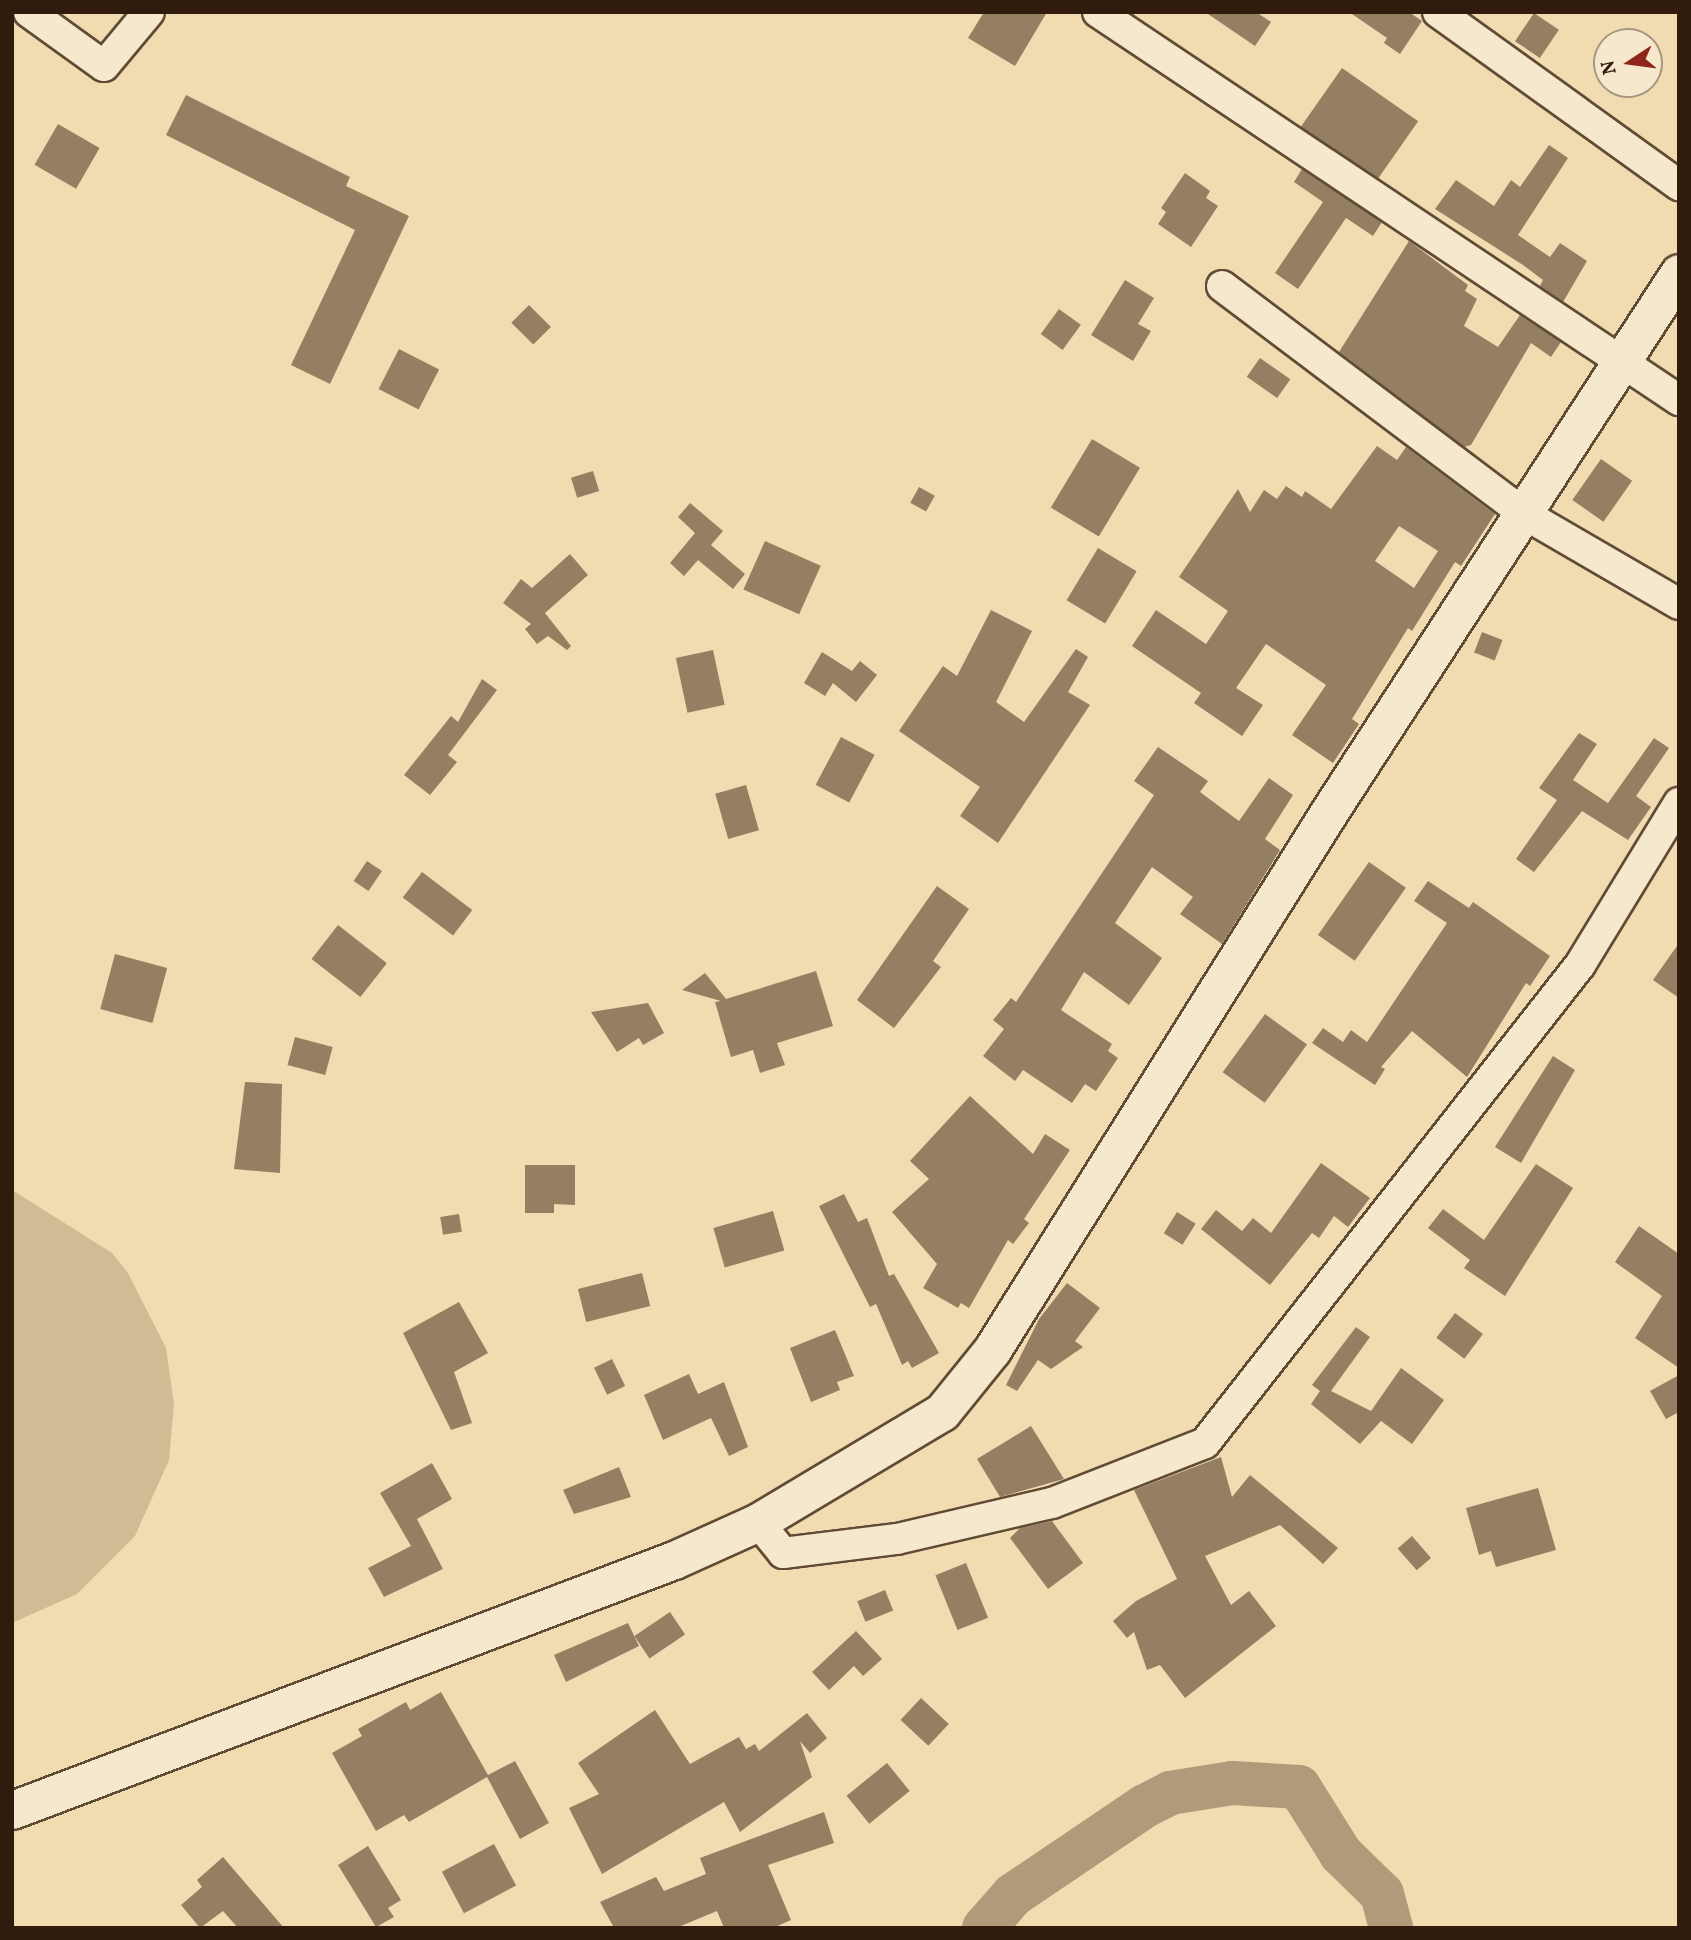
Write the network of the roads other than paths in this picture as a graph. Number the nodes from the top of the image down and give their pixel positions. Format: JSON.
{"nodes":[{"id":1,"x":29,"y":12,"type":"edge"},
{"id":2,"x":149,"y":12,"type":"edge"},
{"id":3,"x":1098,"y":12,"type":"edge"},
{"id":4,"x":1438,"y":12,"type":"edge"},
{"id":5,"x":1679,"y":185,"type":"edge"},
{"id":6,"x":1679,"y":273,"type":"edge"},
{"id":7,"x":1222,"y":286,"type":"dead end"},
{"id":8,"x":1622,"y":363,"type":"junction"},
{"id":9,"x":1679,"y":400,"type":"edge"},
{"id":10,"x":1526,"y":514,"type":"junction"},
{"id":11,"x":1679,"y":604,"type":"edge"},
{"id":12,"x":1679,"y":803,"type":"edge"},
{"id":13,"x":758,"y":1522,"type":"junction"},
{"id":14,"x":12,"y":1810,"type":"edge"}],
"edges":[{"from":1,"to":2,"type":"street"},
{"from":3,"to":8,"type":"street"},
{"from":4,"to":5,"type":"street"},
{"from":6,"to":8,"type":"street"},
{"from":7,"to":10,"type":"street"},
{"from":8,"to":9,"type":"street"},
{"from":8,"to":10,"type":"street"},
{"from":10,"to":11,"type":"street"},
{"from":10,"to":13,"type":"street"},
{"from":12,"to":13,"type":"street"},
{"from":13,"to":14,"type":"street"}]}
